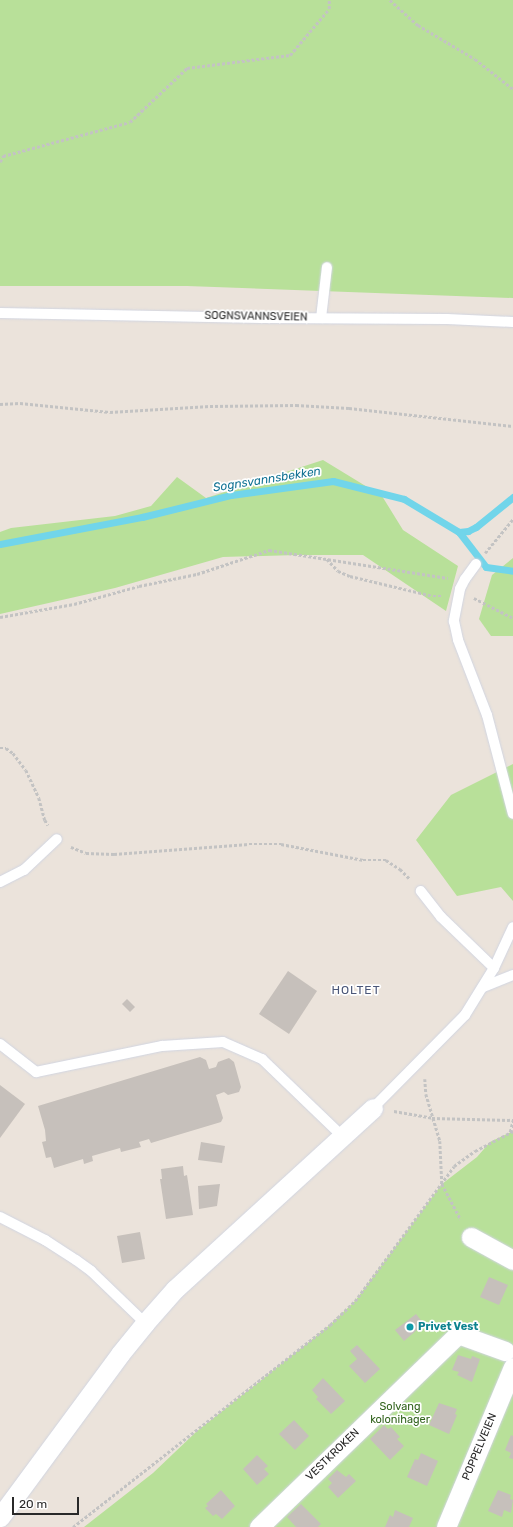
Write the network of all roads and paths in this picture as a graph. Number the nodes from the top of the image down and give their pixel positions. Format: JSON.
{"nodes":[{"id":1,"x":329,"y":0,"type":"edge"},
{"id":2,"x":390,"y":0,"type":"edge"},
{"id":3,"x":513,"y":89,"type":"edge"},
{"id":4,"x":0,"y":162,"type":"edge"},
{"id":5,"x":327,"y":267,"type":"dead end"},
{"id":6,"x":0,"y":313,"type":"edge"},
{"id":7,"x":321,"y":318,"type":"junction"},
{"id":8,"x":513,"y":322,"type":"edge"},
{"id":9,"x":0,"y":404,"type":"edge"},
{"id":10,"x":513,"y":426,"type":"edge"},
{"id":11,"x":513,"y":519,"type":"edge"},
{"id":12,"x":483,"y":555,"type":"dead end"},
{"id":13,"x":327,"y":559,"type":"junction"},
{"id":14,"x":476,"y":564,"type":"dead end"},
{"id":15,"x":460,"y":589,"type":"junction"},
{"id":16,"x":456,"y":602,"type":"junction"},
{"id":17,"x":0,"y":617,"type":"edge"},
{"id":18,"x":513,"y":618,"type":"edge"},
{"id":19,"x":0,"y":748,"type":"edge"},
{"id":20,"x":513,"y":814,"type":"edge"},
{"id":21,"x":57,"y":839,"type":"junction"},
{"id":22,"x":0,"y":882,"type":"edge"},
{"id":23,"x":421,"y":891,"type":"joint"},
{"id":24,"x":513,"y":927,"type":"edge"},
{"id":25,"x":494,"y":968,"type":"junction"},
{"id":26,"x":513,"y":975,"type":"edge"},
{"id":27,"x":483,"y":987,"type":"junction"},
{"id":28,"x":0,"y":1044,"type":"edge"},
{"id":29,"x":423,"y":1059,"type":"junction"},
{"id":30,"x":373,"y":1108,"type":"junction"},
{"id":31,"x":432,"y":1118,"type":"junction"},
{"id":32,"x":513,"y":1120,"type":"edge"},
{"id":33,"x":512,"y":1131,"type":"edge"},
{"id":34,"x":342,"y":1136,"type":"junction"},
{"id":35,"x":442,"y":1184,"type":"junction"},
{"id":36,"x":0,"y":1217,"type":"edge"},
{"id":37,"x":471,"y":1237,"type":"joint"},
{"id":38,"x":513,"y":1260,"type":"edge"},
{"id":39,"x":145,"y":1323,"type":"junction"},
{"id":40,"x":509,"y":1359,"type":"edge"},
{"id":41,"x":0,"y":1517,"type":"edge"},
{"id":42,"x":73,"y":1527,"type":"edge"},
{"id":43,"x":259,"y":1527,"type":"edge"},
{"id":44,"x":446,"y":1527,"type":"edge"}],
"edges":[{"from":1,"to":4,"type":"path"},
{"from":2,"to":3,"type":"path"},
{"from":5,"to":7,"type":"lane"},
{"from":6,"to":7,"type":"lane","name":"SOGNSVANNSVEIEN"},
{"from":7,"to":8,"type":"lane","name":"SOGNSVANNSVEIEN"},
{"from":9,"to":10,"type":"path"},
{"from":11,"to":12,"type":"path"},
{"from":13,"to":15,"type":"path"},
{"from":13,"to":16,"type":"path"},
{"from":13,"to":17,"type":"path"},
{"from":14,"to":15,"type":"lane"},
{"from":15,"to":16,"type":"lane"},
{"from":15,"to":18,"type":"path"},
{"from":16,"to":20,"type":"lane"},
{"from":19,"to":21,"type":"path"},
{"from":21,"to":22,"type":"lane"},
{"from":21,"to":23,"type":"path"},
{"from":23,"to":25,"type":"lane"},
{"from":24,"to":25,"type":"lane"},
{"from":25,"to":27,"type":"lane"},
{"from":26,"to":27,"type":"lane"},
{"from":27,"to":29,"type":"lane"},
{"from":28,"to":34,"type":"lane"},
{"from":29,"to":30,"type":"lane"},
{"from":29,"to":31,"type":"path"},
{"from":30,"to":31,"type":"path"},
{"from":30,"to":34,"type":"street"},
{"from":31,"to":32,"type":"path"},
{"from":31,"to":35,"type":"path"},
{"from":32,"to":33,"type":"path"},
{"from":33,"to":35,"type":"path"},
{"from":34,"to":39,"type":"street"},
{"from":35,"to":37,"type":"path"},
{"from":35,"to":42,"type":"path"},
{"from":36,"to":39,"type":"lane"},
{"from":37,"to":38,"type":"street"},
{"from":39,"to":41,"type":"street"},
{"from":40,"to":43,"type":"street","name":"VESTKROKEN"},
{"from":40,"to":44,"type":"street","name":"POPPELVEIEN"}]}
